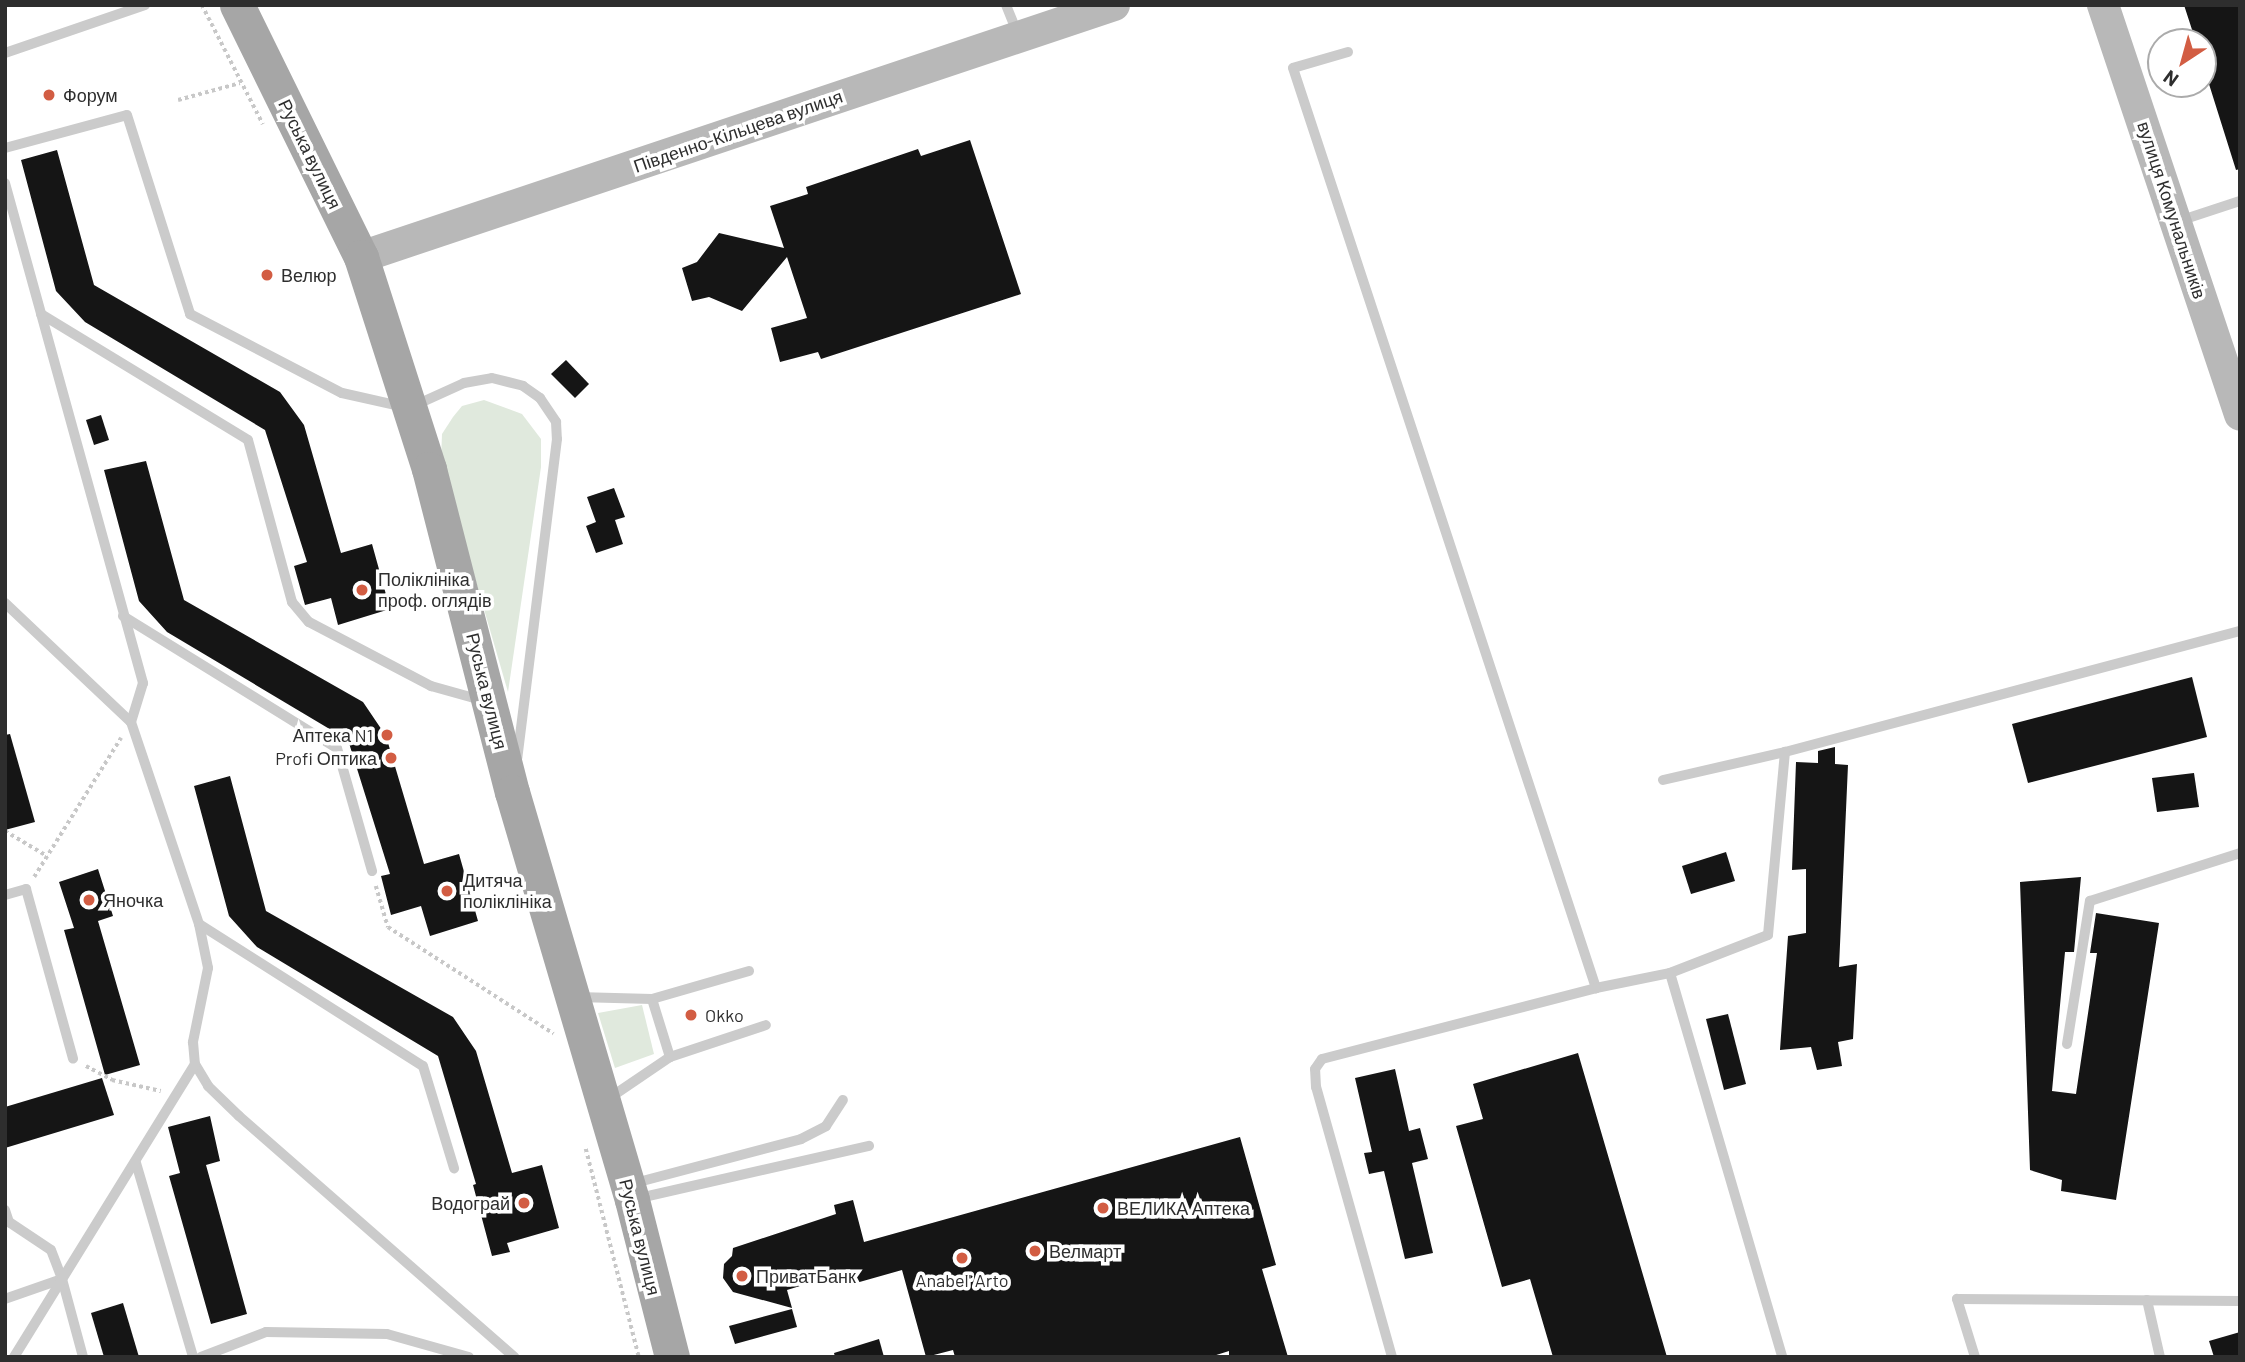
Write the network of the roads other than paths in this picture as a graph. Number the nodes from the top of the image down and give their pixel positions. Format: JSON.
{"nodes":[{"id":1,"x":145,"y":5,"type":"edge"},
{"id":2,"x":237,"y":5,"type":"edge"},
{"id":3,"x":1006,"y":5,"type":"edge"},
{"id":4,"x":1114,"y":5,"type":"edge"},
{"id":5,"x":2103,"y":5,"type":"edge"},
{"id":6,"x":1020,"y":37,"type":"junction"},
{"id":7,"x":1348,"y":52,"type":"dead end"},
{"id":8,"x":5,"y":53,"type":"edge"},
{"id":9,"x":5,"y":148,"type":"edge"},
{"id":10,"x":5,"y":183,"type":"edge"},
{"id":11,"x":2240,"y":201,"type":"edge"},
{"id":12,"x":2176,"y":222,"type":"junction"},
{"id":13,"x":361,"y":257,"type":"junction"},
{"id":14,"x":41,"y":314,"type":"junction"},
{"id":15,"x":409,"y":408,"type":"junction"},
{"id":16,"x":2240,"y":415,"type":"edge"},
{"id":17,"x":5,"y":603,"type":"edge"},
{"id":18,"x":123,"y":616,"type":"junction"},
{"id":19,"x":2240,"y":631,"type":"edge"},
{"id":20,"x":491,"y":701,"type":"junction"},
{"id":21,"x":131,"y":722,"type":"junction"},
{"id":22,"x":1785,"y":752,"type":"junction"},
{"id":23,"x":1663,"y":780,"type":"dead end"},
{"id":24,"x":512,"y":792,"type":"junction"},
{"id":25,"x":2240,"y":853,"type":"edge"},
{"id":26,"x":372,"y":871,"type":"road end"},
{"id":27,"x":5,"y":895,"type":"edge"},
{"id":28,"x":199,"y":924,"type":"junction"},
{"id":29,"x":749,"y":971,"type":"dead end"},
{"id":30,"x":1670,"y":973,"type":"junction"},
{"id":31,"x":1596,"y":988,"type":"junction"},
{"id":32,"x":569,"y":996,"type":"junction"},
{"id":33,"x":652,"y":999,"type":"junction"},
{"id":34,"x":766,"y":1025,"type":"dead end"},
{"id":35,"x":2067,"y":1044,"type":"dead end"},
{"id":36,"x":670,"y":1057,"type":"junction"},
{"id":37,"x":73,"y":1059,"type":"road end"},
{"id":38,"x":195,"y":1064,"type":"junction"},
{"id":39,"x":844,"y":1100,"type":"dead end"},
{"id":40,"x":601,"y":1104,"type":"junction"},
{"id":41,"x":869,"y":1146,"type":"dead end"},
{"id":42,"x":136,"y":1163,"type":"junction"},
{"id":43,"x":454,"y":1168,"type":"dead end"},
{"id":44,"x":630,"y":1192,"type":"junction"},
{"id":45,"x":5,"y":1210,"type":"edge"},
{"id":46,"x":62,"y":1279,"type":"junction"},
{"id":47,"x":5,"y":1299,"type":"edge"},
{"id":48,"x":2147,"y":1300,"type":"junction"},
{"id":49,"x":2240,"y":1301,"type":"edge"},
{"id":50,"x":14,"y":1357,"type":"edge"},
{"id":51,"x":83,"y":1357,"type":"edge"},
{"id":52,"x":192,"y":1357,"type":"edge"},
{"id":53,"x":201,"y":1357,"type":"edge"},
{"id":54,"x":469,"y":1357,"type":"edge"},
{"id":55,"x":514,"y":1357,"type":"edge"},
{"id":56,"x":672,"y":1357,"type":"edge"},
{"id":57,"x":1392,"y":1357,"type":"edge"},
{"id":58,"x":1782,"y":1357,"type":"edge"},
{"id":59,"x":1975,"y":1357,"type":"edge"},
{"id":60,"x":2160,"y":1357,"type":"edge"}],
"edges":[{"from":1,"to":8,"type":"lane"},
{"from":2,"to":13,"type":"main road","name":"Руська вулиця"},
{"from":3,"to":6,"type":"lane"},
{"from":4,"to":6,"type":"street","name":"Південно-Кільцева вулиця"},
{"from":5,"to":12,"type":"street","name":"вулиця Комунальників"},
{"from":6,"to":13,"type":"street","name":"Південно-Кільцева вулиця"},
{"from":7,"to":31,"type":"lane"},
{"from":9,"to":15,"type":"lane"},
{"from":10,"to":14,"type":"lane"},
{"from":11,"to":12,"type":"lane"},
{"from":12,"to":16,"type":"street","name":"вулиця Комунальників"},
{"from":13,"to":15,"type":"main road","name":"Руська вулиця"},
{"from":14,"to":18,"type":"lane"},
{"from":14,"to":20,"type":"lane"},
{"from":15,"to":20,"type":"main road","name":"Руська вулиця"},
{"from":15,"to":24,"type":"lane"},
{"from":17,"to":21,"type":"lane"},
{"from":18,"to":21,"type":"lane"},
{"from":18,"to":26,"type":"lane"},
{"from":19,"to":22,"type":"lane"},
{"from":20,"to":24,"type":"main road","name":"Руська вулиця"},
{"from":21,"to":28,"type":"lane"},
{"from":22,"to":23,"type":"lane"},
{"from":22,"to":30,"type":"lane"},
{"from":24,"to":32,"type":"main road","name":"Руська вулиця"},
{"from":25,"to":35,"type":"lane"},
{"from":27,"to":37,"type":"lane"},
{"from":28,"to":38,"type":"lane"},
{"from":28,"to":43,"type":"lane"},
{"from":29,"to":33,"type":"lane"},
{"from":30,"to":31,"type":"lane"},
{"from":30,"to":58,"type":"lane"},
{"from":31,"to":57,"type":"lane"},
{"from":32,"to":33,"type":"lane"},
{"from":32,"to":40,"type":"main road","name":"Руська вулиця"},
{"from":33,"to":36,"type":"lane"},
{"from":34,"to":36,"type":"lane"},
{"from":36,"to":40,"type":"lane"},
{"from":38,"to":42,"type":"lane"},
{"from":38,"to":55,"type":"lane"},
{"from":39,"to":44,"type":"lane"},
{"from":40,"to":44,"type":"main road","name":"Руська вулиця"},
{"from":41,"to":44,"type":"lane"},
{"from":42,"to":46,"type":"lane"},
{"from":42,"to":52,"type":"lane"},
{"from":44,"to":56,"type":"main road","name":"Руська вулиця"},
{"from":45,"to":46,"type":"lane"},
{"from":46,"to":47,"type":"lane"},
{"from":46,"to":50,"type":"lane"},
{"from":46,"to":51,"type":"lane"},
{"from":48,"to":49,"type":"lane"},
{"from":48,"to":59,"type":"lane"},
{"from":48,"to":60,"type":"lane"},
{"from":53,"to":54,"type":"lane"}]}
